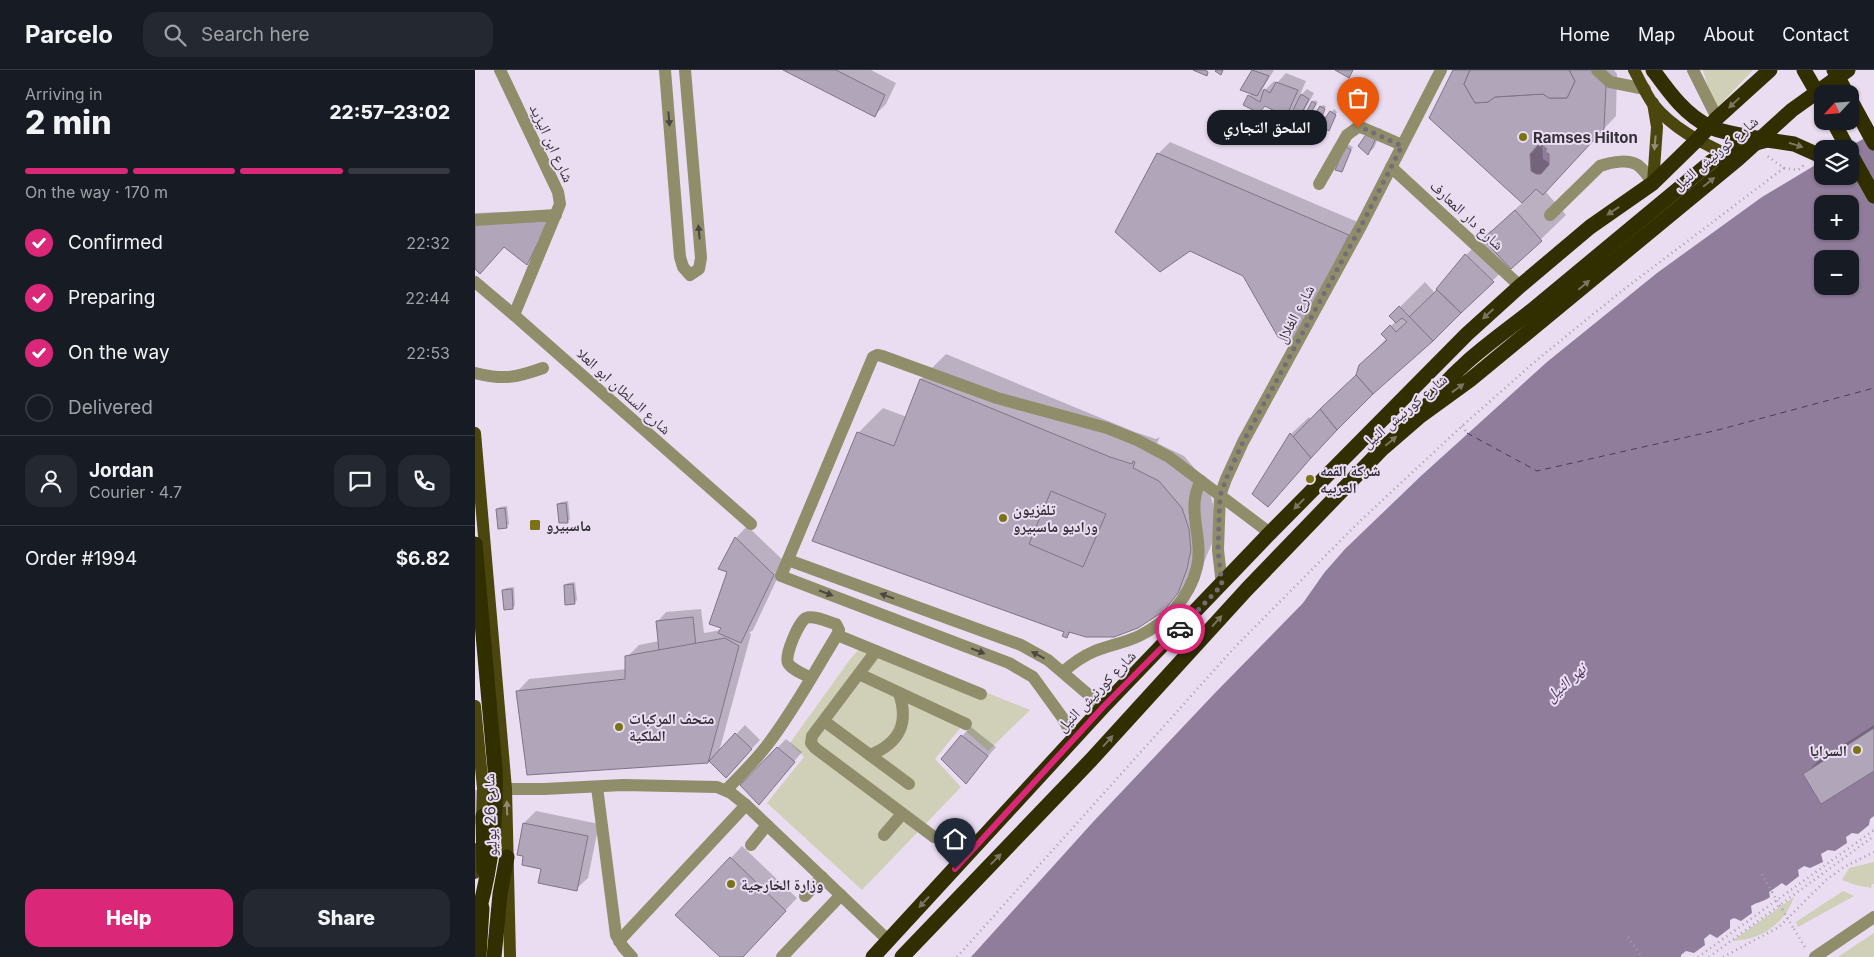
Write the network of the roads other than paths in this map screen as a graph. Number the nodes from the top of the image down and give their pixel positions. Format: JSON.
{"nodes":[{"id":1,"x":500,"y":70,"type":"edge"},
{"id":2,"x":665,"y":70,"type":"edge"},
{"id":3,"x":685,"y":70,"type":"edge"},
{"id":4,"x":1446,"y":70,"type":"edge"},
{"id":5,"x":1597,"y":70,"type":"edge"},
{"id":6,"x":1634,"y":70,"type":"edge"},
{"id":7,"x":1653,"y":70,"type":"edge"},
{"id":8,"x":1693,"y":70,"type":"edge"},
{"id":9,"x":1770,"y":70,"type":"edge"},
{"id":10,"x":1804,"y":70,"type":"edge"},
{"id":11,"x":1834,"y":70,"type":"edge"},
{"id":12,"x":1848,"y":70,"type":"edge"},
{"id":13,"x":1437,"y":73,"type":"edge"},
{"id":14,"x":1842,"y":85,"type":"edge"},
{"id":15,"x":1814,"y":87,"type":"edge"},
{"id":16,"x":1645,"y":89,"type":"junction"},
{"id":17,"x":1653,"y":103,"type":"junction"},
{"id":18,"x":1423,"y":104,"type":"junction"},
{"id":19,"x":1859,"y":116,"type":"edge"},
{"id":20,"x":1717,"y":118,"type":"junction"},
{"id":21,"x":1697,"y":140,"type":"junction"},
{"id":22,"x":1760,"y":142,"type":"junction"},
{"id":23,"x":1874,"y":143,"type":"edge"},
{"id":24,"x":1402,"y":146,"type":"junction"},
{"id":25,"x":1814,"y":153,"type":"edge"},
{"id":26,"x":1738,"y":159,"type":"junction"},
{"id":27,"x":1391,"y":167,"type":"junction"},
{"id":28,"x":1859,"y":169,"type":"edge"},
{"id":29,"x":1859,"y":182,"type":"edge"},
{"id":30,"x":1319,"y":184,"type":"dead end"},
{"id":31,"x":1648,"y":187,"type":"junction"},
{"id":32,"x":1872,"y":192,"type":"edge"},
{"id":33,"x":556,"y":215,"type":"junction"},
{"id":34,"x":1550,"y":215,"type":"dead end"},
{"id":35,"x":1669,"y":215,"type":"junction"},
{"id":36,"x":475,"y":220,"type":"edge"},
{"id":37,"x":475,"y":282,"type":"edge"},
{"id":38,"x":1519,"y":286,"type":"junction"},
{"id":39,"x":514,"y":314,"type":"junction"},
{"id":40,"x":543,"y":368,"type":"dead end"},
{"id":41,"x":475,"y":373,"type":"edge"},
{"id":42,"x":1419,"y":417,"type":"junction"},
{"id":43,"x":475,"y":433,"type":"edge"},
{"id":44,"x":1201,"y":481,"type":"junction"},
{"id":45,"x":1220,"y":496,"type":"junction"},
{"id":46,"x":751,"y":524,"type":"dead end"},
{"id":47,"x":1270,"y":533,"type":"junction"},
{"id":48,"x":475,"y":544,"type":"edge"},
{"id":49,"x":788,"y":560,"type":"junction"},
{"id":50,"x":1222,"y":585,"type":"junction"},
{"id":51,"x":837,"y":635,"type":"junction"},
{"id":52,"x":876,"y":651,"type":"junction"},
{"id":53,"x":1063,"y":672,"type":"junction"},
{"id":54,"x":859,"y":674,"type":"junction"},
{"id":55,"x":811,"y":678,"type":"junction"},
{"id":56,"x":899,"y":693,"type":"junction"},
{"id":57,"x":981,"y":694,"type":"dead end"},
{"id":58,"x":475,"y":706,"type":"edge"},
{"id":59,"x":1103,"y":707,"type":"junction"},
{"id":60,"x":824,"y":721,"type":"junction"},
{"id":61,"x":966,"y":724,"type":"dead end"},
{"id":62,"x":1074,"y":738,"type":"junction"},
{"id":63,"x":476,"y":739,"type":"edge"},
{"id":64,"x":870,"y":755,"type":"junction"},
{"id":65,"x":909,"y":784,"type":"dead end"},
{"id":66,"x":597,"y":787,"type":"junction"},
{"id":67,"x":479,"y":788,"type":"edge"},
{"id":68,"x":507,"y":789,"type":"junction"},
{"id":69,"x":726,"y":790,"type":"junction"},
{"id":70,"x":746,"y":805,"type":"junction"},
{"id":71,"x":902,"y":814,"type":"junction"},
{"id":72,"x":483,"y":816,"type":"junction"},
{"id":73,"x":767,"y":825,"type":"junction"},
{"id":74,"x":884,"y":835,"type":"dead end"},
{"id":75,"x":934,"y":837,"type":"dead end"},
{"id":76,"x":751,"y":845,"type":"dead end"},
{"id":77,"x":477,"y":850,"type":"edge"},
{"id":78,"x":507,"y":857,"type":"junction"},
{"id":79,"x":475,"y":874,"type":"edge"},
{"id":80,"x":822,"y":877,"type":"junction"},
{"id":81,"x":805,"y":896,"type":"dead end"},
{"id":82,"x":841,"y":896,"type":"junction"},
{"id":83,"x":1874,"y":916,"type":"edge"},
{"id":84,"x":475,"y":924,"type":"edge"},
{"id":85,"x":619,"y":941,"type":"junction"},
{"id":86,"x":889,"y":941,"type":"junction"},
{"id":87,"x":1811,"y":953,"type":"edge"},
{"id":88,"x":479,"y":957,"type":"edge"},
{"id":89,"x":495,"y":957,"type":"edge"},
{"id":90,"x":510,"y":957,"type":"edge"},
{"id":91,"x":632,"y":957,"type":"edge"},
{"id":92,"x":782,"y":957,"type":"edge"},
{"id":93,"x":873,"y":957,"type":"edge"},
{"id":94,"x":902,"y":957,"type":"edge"}],
"edges":[{"from":1,"to":33,"type":"street","name":"شارع ابن اليزيد"},
{"from":2,"to":3,"type":"street","one_way":true},
{"from":4,"to":18,"type":"street"},
{"from":5,"to":16,"type":"street"},
{"from":6,"to":16,"type":"main road"},
{"from":7,"to":22,"type":"highway","bridge":true},
{"from":8,"to":20,"type":"street"},
{"from":9,"to":20,"type":"highway","name":"شارع كورنيش النيل","one_way":true},
{"from":10,"to":15,"type":"highway","bridge":true},
{"from":11,"to":14,"type":"highway","bridge":true},
{"from":12,"to":22,"type":"highway","name":"شارع كورنيش النيل"},
{"from":13,"to":18,"type":"street","name":"شارع الغلال"},
{"from":16,"to":17,"type":"main road"},
{"from":17,"to":21,"type":"main road"},
{"from":17,"to":31,"type":"main road","one_way":true},
{"from":18,"to":24,"type":"street","name":"شارع الغلال"},
{"from":19,"to":23,"type":"highway"},
{"from":20,"to":21,"type":"highway","name":"شارع كورنيش النيل"},
{"from":21,"to":26,"type":"main road"},
{"from":21,"to":31,"type":"highway","name":"شارع كورنيش النيل"},
{"from":22,"to":25,"type":"highway","one_way":true},
{"from":22,"to":26,"type":"highway","name":"شارع كورنيش النيل"},
{"from":22,"to":42,"type":"highway","bridge":true},
{"from":24,"to":27,"type":"street","name":"شارع الغلال"},
{"from":24,"to":30,"type":"street"},
{"from":35,"to":26,"type":"highway","name":"شارع كورنيش النيل","one_way":true},
{"from":27,"to":38,"type":"street","name":"شارع دار المعارف"},
{"from":27,"to":45,"type":"street","name":"شارع الغلال"},
{"from":28,"to":32,"type":"highway"},
{"from":29,"to":32,"type":"highway"},
{"from":31,"to":34,"type":"street"},
{"from":31,"to":35,"type":"highway"},
{"from":31,"to":38,"type":"highway","name":"شارع كورنيش النيل","one_way":true},
{"from":33,"to":36,"type":"street"},
{"from":33,"to":39,"type":"street","name":"شارع ابن اليزيد"},
{"from":42,"to":35,"type":"highway","name":"شارع كورنيش النيل","one_way":true},
{"from":37,"to":39,"type":"street","name":"شارع السلطان ابو العلا"},
{"from":38,"to":47,"type":"highway","name":"شارع كورنيش النيل","one_way":true},
{"from":39,"to":46,"type":"street","name":"شارع السلطان ابو العلا"},
{"from":40,"to":41,"type":"street"},
{"from":94,"to":42,"type":"highway","name":"شارع كورنيش النيل","one_way":true},
{"from":43,"to":68,"type":"main road","name":"شارع 26 يوليو"},
{"from":44,"to":45,"type":"street"},
{"from":44,"to":49,"type":"street"},
{"from":44,"to":53,"type":"street"},
{"from":45,"to":47,"type":"street"},
{"from":45,"to":50,"type":"street","name":"شارع الغلال"},
{"from":47,"to":50,"type":"highway","name":"شارع كورنيش النيل"},
{"from":48,"to":84,"type":"highway","bridge":true},
{"from":53,"to":49,"type":"street","one_way":true},
{"from":49,"to":62,"type":"street","one_way":true},
{"from":50,"to":59,"type":"highway","name":"شارع كورنيش النيل"},
{"from":51,"to":52,"type":"street"},
{"from":51,"to":55,"type":"street"},
{"from":51,"to":55,"type":"street"},
{"from":52,"to":54,"type":"street"},
{"from":52,"to":57,"type":"street"},
{"from":53,"to":59,"type":"street"},
{"from":54,"to":56,"type":"street"},
{"from":54,"to":60,"type":"street"},
{"from":55,"to":69,"type":"street"},
{"from":56,"to":61,"type":"street"},
{"from":56,"to":64,"type":"street"},
{"from":58,"to":63,"type":"main road","name":"شارع 26 يوليو"},
{"from":59,"to":62,"type":"highway","name":"شارع كورنيش النيل"},
{"from":60,"to":64,"type":"street"},
{"from":60,"to":71,"type":"street"},
{"from":62,"to":86,"type":"highway","name":"شارع كورنيش النيل","one_way":true},
{"from":63,"to":67,"type":"main road","name":"شارع 26 يوليو"},
{"from":64,"to":65,"type":"street"},
{"from":66,"to":68,"type":"street"},
{"from":66,"to":69,"type":"street"},
{"from":66,"to":85,"type":"street"},
{"from":67,"to":72,"type":"main road","name":"شارع 26 يوليو"},
{"from":78,"to":68,"type":"main road","name":"شارع 26 يوليو","one_way":true},
{"from":69,"to":70,"type":"street"},
{"from":70,"to":73,"type":"street"},
{"from":70,"to":85,"type":"street"},
{"from":71,"to":74,"type":"street"},
{"from":71,"to":75,"type":"street"},
{"from":72,"to":77,"type":"main road","name":"شارع 26 يوليو"},
{"from":72,"to":88,"type":"highway"},
{"from":73,"to":76,"type":"street"},
{"from":73,"to":80,"type":"street"},
{"from":77,"to":79,"type":"main road","name":"شارع 26 يوليو"},
{"from":78,"to":89,"type":"highway"},
{"from":78,"to":90,"type":"main road","name":"شارع 26 يوليو"},
{"from":80,"to":81,"type":"street"},
{"from":80,"to":82,"type":"street"},
{"from":82,"to":86,"type":"street"},
{"from":82,"to":92,"type":"street"},
{"from":83,"to":87,"type":"street"},
{"from":85,"to":91,"type":"street"},
{"from":86,"to":93,"type":"highway","name":"شارع كورنيش النيل"}]}
